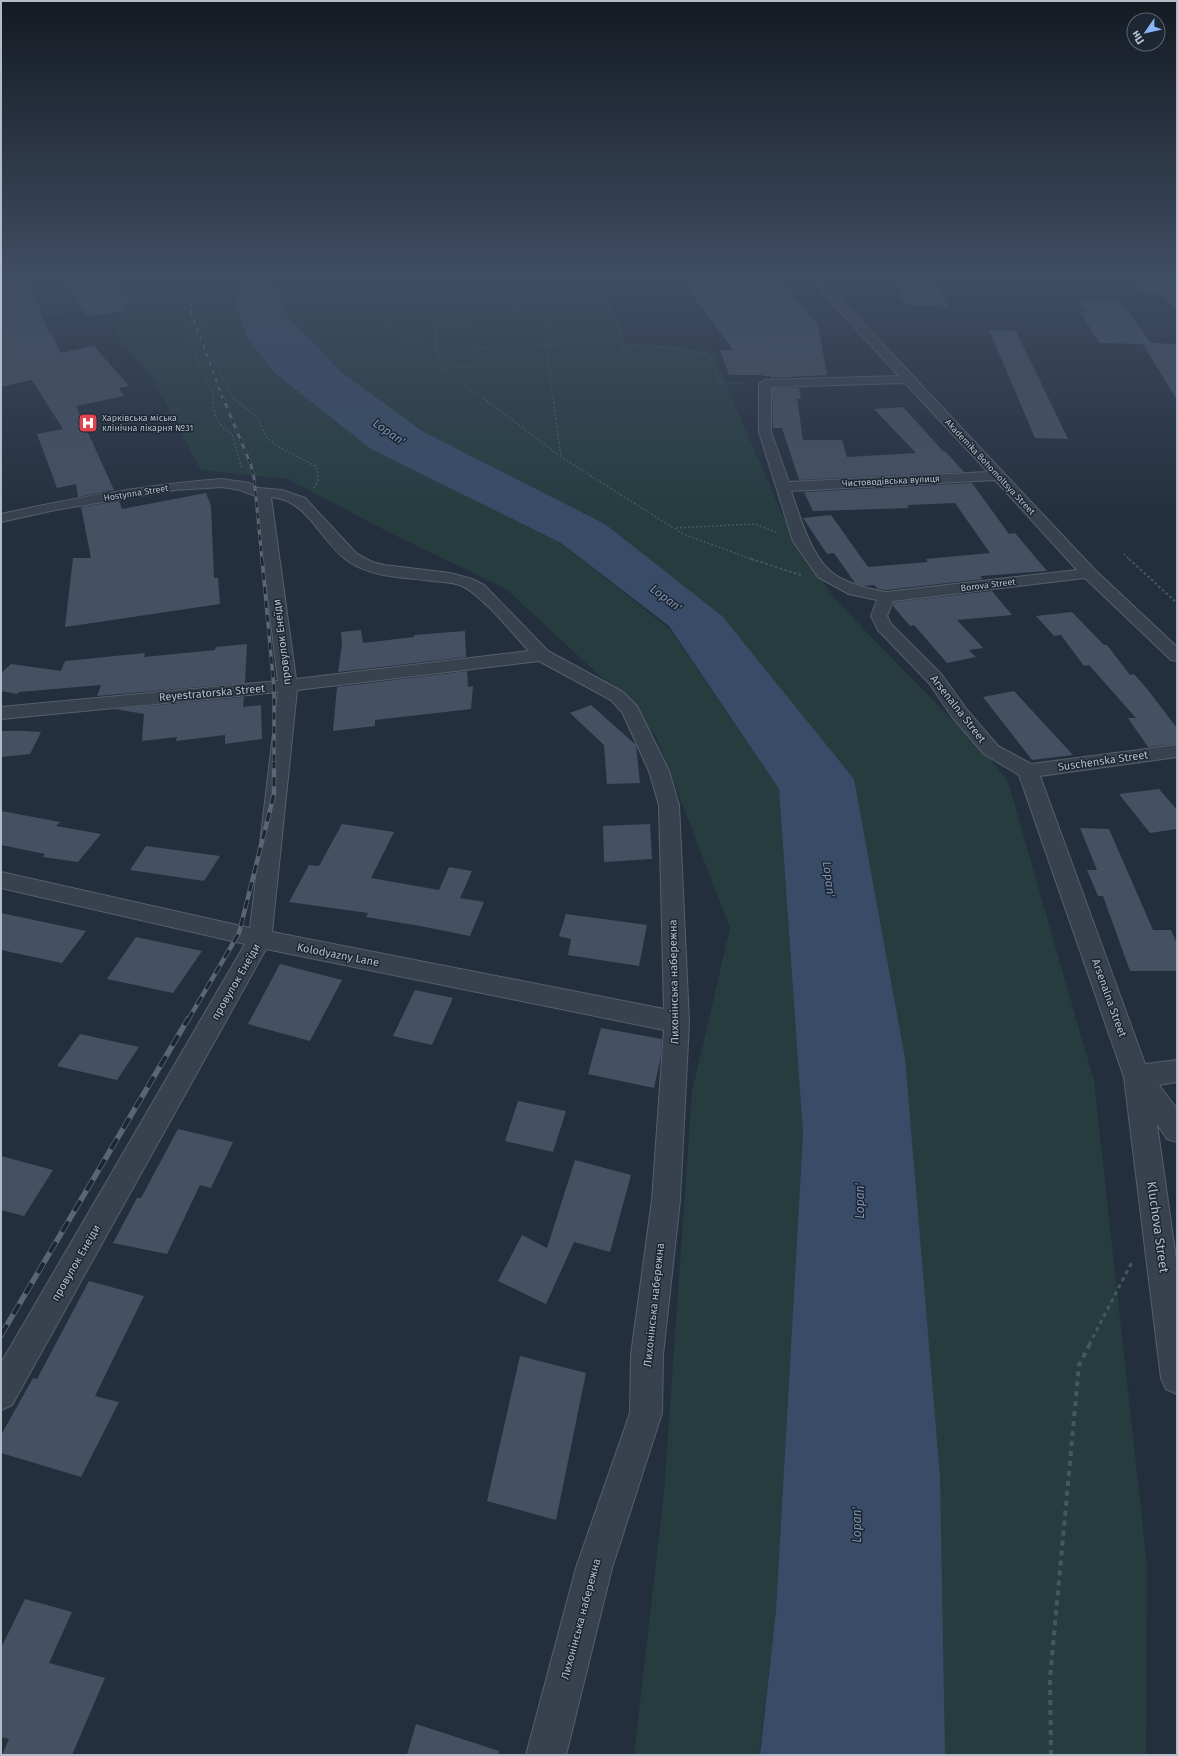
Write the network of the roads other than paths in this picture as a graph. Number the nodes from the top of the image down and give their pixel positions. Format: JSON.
{"nodes":[{"id":1,"x":885,"y":354,"type":"edge"},
{"id":2,"x":908,"y":379,"type":"junction"},
{"id":3,"x":999,"y":476,"type":"junction"},
{"id":4,"x":783,"y":487,"type":"junction"},
{"id":5,"x":267,"y":493,"type":"junction"},
{"id":6,"x":1,"y":518,"type":"edge"},
{"id":7,"x":1089,"y":573,"type":"junction"},
{"id":8,"x":886,"y":597,"type":"junction"},
{"id":9,"x":542,"y":655,"type":"junction"},
{"id":10,"x":1177,"y":656,"type":"edge"},
{"id":11,"x":288,"y":686,"type":"junction"},
{"id":12,"x":1,"y":713,"type":"edge"},
{"id":13,"x":1177,"y":751,"type":"edge"},
{"id":14,"x":1028,"y":771,"type":"junction"},
{"id":15,"x":1,"y":880,"type":"edge"},
{"id":16,"x":260,"y":939,"type":"junction"},
{"id":17,"x":677,"y":1022,"type":"junction"},
{"id":18,"x":1177,"y":1071,"type":"edge"},
{"id":19,"x":1137,"y":1077,"type":"junction"},
{"id":20,"x":1177,"y":1130,"type":"edge"},
{"id":21,"x":1177,"y":1378,"type":"edge"},
{"id":22,"x":1,"y":1394,"type":"edge"},
{"id":23,"x":546,"y":1755,"type":"edge"}],
"edges":[{"from":1,"to":2,"type":"street","name":"Akademika Bohomoltsya Street"},
{"from":2,"to":3,"type":"street","name":"Akademika Bohomoltsya Street"},
{"from":2,"to":4,"type":"street"},
{"from":3,"to":4,"type":"street","name":"Чистоводівська вулиця"},
{"from":3,"to":7,"type":"street","name":"Akademika Bohomoltsya Street"},
{"from":4,"to":8,"type":"street"},
{"from":5,"to":6,"type":"street","name":"Hostynna Street"},
{"from":5,"to":9,"type":"street","name":"Лихонінська набережна"},
{"from":5,"to":11,"type":"street","name":"провулок Енеїди"},
{"from":7,"to":8,"type":"street","name":"Borova Street"},
{"from":7,"to":10,"type":"street","name":"Akademika Bohomoltsya Street"},
{"from":8,"to":14,"type":"street","name":"Arsenalna Street"},
{"from":9,"to":11,"type":"street","name":"Reyestratorska Street"},
{"from":9,"to":17,"type":"street","name":"Лихонінська набережна"},
{"from":11,"to":12,"type":"street","name":"Reyestratorska Street"},
{"from":11,"to":16,"type":"street","name":"провулок Енеїди"},
{"from":13,"to":14,"type":"street","name":"Suschenska Street"},
{"from":14,"to":19,"type":"street","name":"Arsenalna Street"},
{"from":15,"to":16,"type":"street","name":"Kolodyazny Lane"},
{"from":16,"to":17,"type":"street","name":"Kolodyazny Lane"},
{"from":16,"to":22,"type":"street","name":"провулок Енеїди"},
{"from":17,"to":23,"type":"street","name":"Лихонінська набережна"},
{"from":18,"to":19,"type":"street"},
{"from":19,"to":20,"type":"street","name":"Arsenalna Street"},
{"from":19,"to":21,"type":"street","name":"Kluchova Street"}]}
